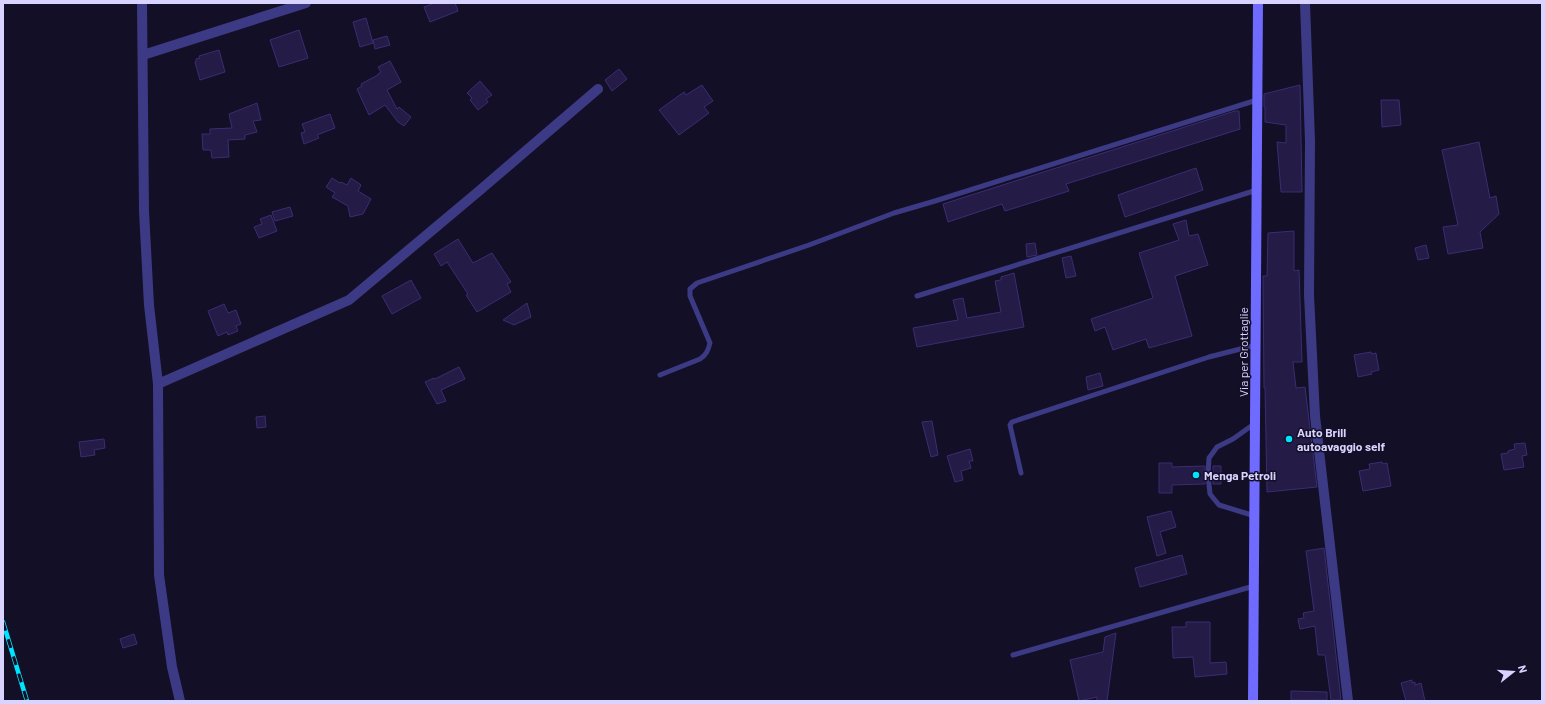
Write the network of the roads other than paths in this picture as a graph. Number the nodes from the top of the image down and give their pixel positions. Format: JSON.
{"nodes":[{"id":1,"x":142,"y":3,"type":"edge"},
{"id":2,"x":306,"y":3,"type":"edge"},
{"id":3,"x":1258,"y":3,"type":"edge"},
{"id":4,"x":1305,"y":3,"type":"edge"},
{"id":5,"x":143,"y":55,"type":"junction"},
{"id":6,"x":598,"y":89,"type":"dead end"},
{"id":7,"x":1257,"y":100,"type":"junction"},
{"id":8,"x":1257,"y":190,"type":"junction"},
{"id":9,"x":917,"y":296,"type":"dead end"},
{"id":10,"x":1256,"y":344,"type":"junction"},
{"id":11,"x":660,"y":375,"type":"dead end"},
{"id":12,"x":158,"y":384,"type":"junction"},
{"id":13,"x":1255,"y":424,"type":"junction"},
{"id":14,"x":1021,"y":473,"type":"dead end"},
{"id":15,"x":1255,"y":516,"type":"junction"},
{"id":16,"x":1254,"y":586,"type":"junction"},
{"id":17,"x":1013,"y":655,"type":"dead end"},
{"id":18,"x":180,"y":701,"type":"edge"},
{"id":19,"x":1253,"y":701,"type":"edge"},
{"id":20,"x":1348,"y":701,"type":"edge"}],
"edges":[{"from":1,"to":5,"type":"street"},
{"from":2,"to":5,"type":"street"},
{"from":3,"to":7,"type":"street","name":"Via per Grottaglie"},
{"from":4,"to":20,"type":"street"},
{"from":5,"to":12,"type":"street"},
{"from":6,"to":12,"type":"street"},
{"from":7,"to":8,"type":"street","name":"Via per Grottaglie"},
{"from":7,"to":11,"type":"lane"},
{"from":8,"to":9,"type":"lane"},
{"from":8,"to":10,"type":"street","name":"Via per Grottaglie"},
{"from":10,"to":13,"type":"street","name":"Via per Grottaglie"},
{"from":10,"to":14,"type":"lane"},
{"from":12,"to":18,"type":"street"},
{"from":13,"to":15,"type":"street","name":"Via per Grottaglie"},
{"from":13,"to":15,"type":"lane"},
{"from":15,"to":16,"type":"street","name":"Via per Grottaglie"},
{"from":16,"to":17,"type":"lane"},
{"from":16,"to":19,"type":"street","name":"Via per Grottaglie"}]}
